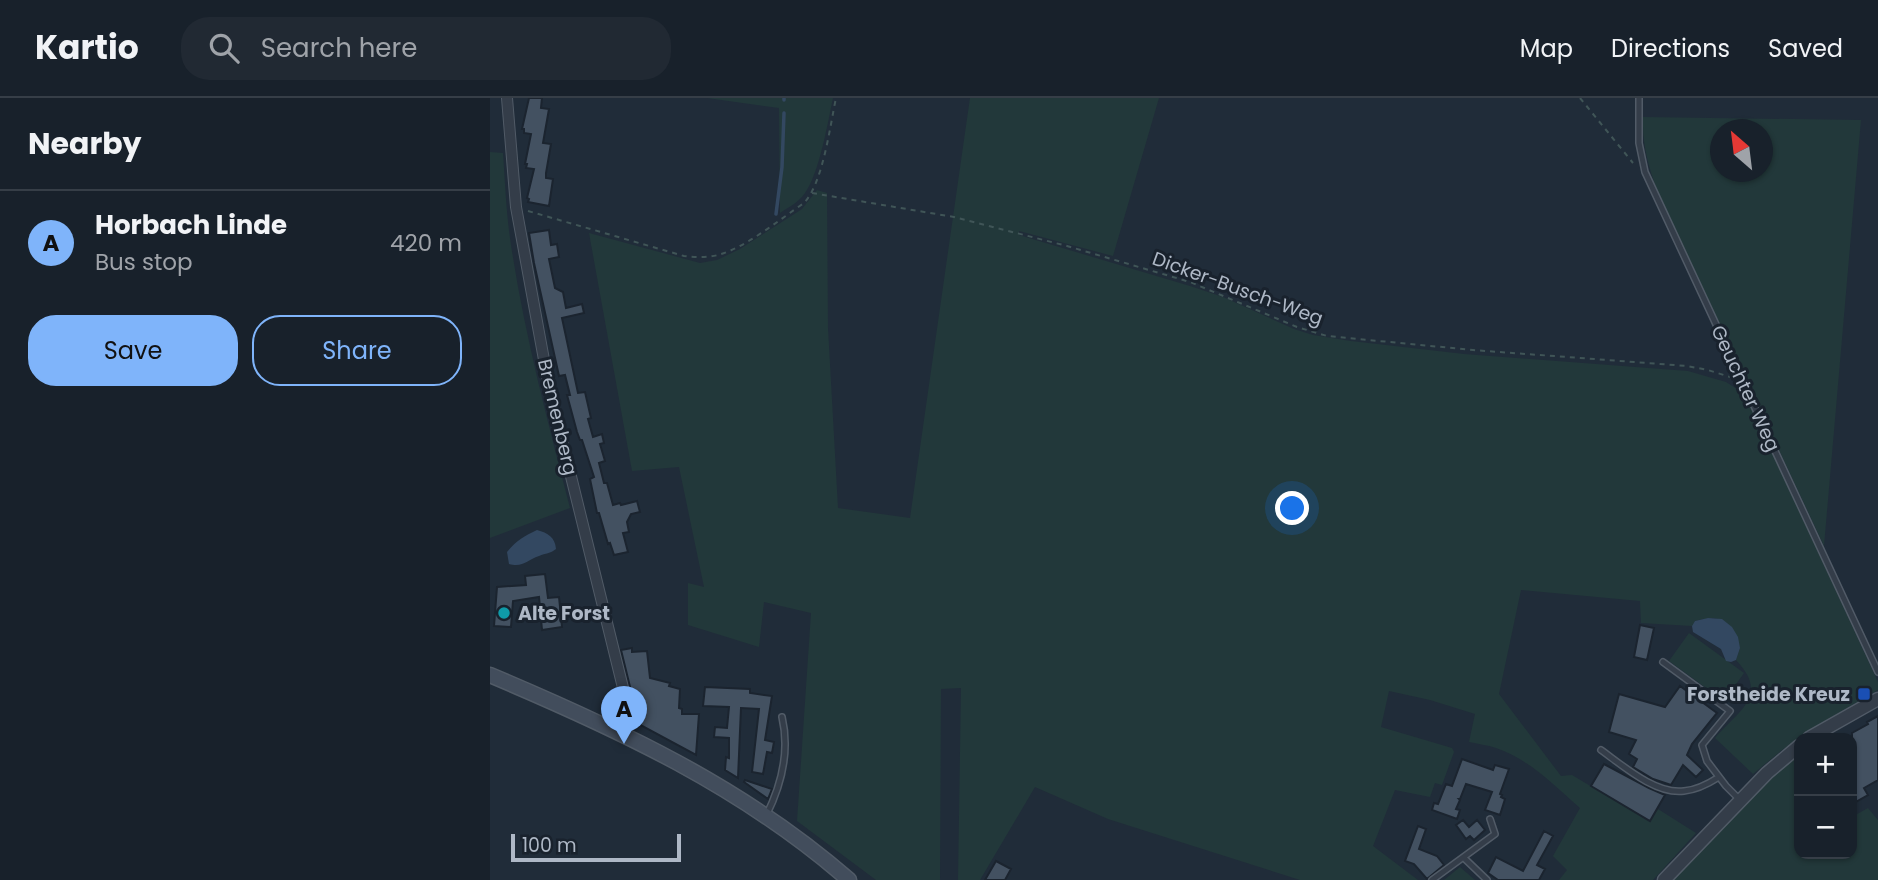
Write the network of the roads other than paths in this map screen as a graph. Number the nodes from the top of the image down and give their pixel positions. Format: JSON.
{"nodes":[{"id":1,"x":507,"y":98,"type":"edge"},
{"id":2,"x":1639,"y":98,"type":"edge"},
{"id":3,"x":1663,"y":662,"type":"dead end"},
{"id":4,"x":1878,"y":672,"type":"edge"},
{"id":5,"x":490,"y":675,"type":"edge"},
{"id":6,"x":1878,"y":699,"type":"edge"},
{"id":7,"x":782,"y":717,"type":"dead end"},
{"id":8,"x":617,"y":731,"type":"junction"},
{"id":9,"x":1818,"y":733,"type":"edge"},
{"id":10,"x":1601,"y":750,"type":"dead end"},
{"id":11,"x":1794,"y":750,"type":"edge"},
{"id":12,"x":1719,"y":778,"type":"junction"},
{"id":13,"x":1741,"y":801,"type":"junction"},
{"id":14,"x":766,"y":816,"type":"junction"},
{"id":15,"x":1490,"y":819,"type":"dead end"},
{"id":16,"x":1464,"y":858,"type":"junction"},
{"id":17,"x":849,"y":880,"type":"edge"},
{"id":18,"x":1432,"y":880,"type":"edge"},
{"id":19,"x":1487,"y":880,"type":"edge"},
{"id":20,"x":1664,"y":880,"type":"edge"}],
"edges":[{"from":1,"to":8,"type":"street","name":"Bremenberg"},
{"from":2,"to":4,"type":"lane","name":"Geuchter Weg"},
{"from":3,"to":12,"type":"lane"},
{"from":5,"to":8,"type":"main road"},
{"from":6,"to":9,"type":"street"},
{"from":7,"to":14,"type":"lane"},
{"from":8,"to":14,"type":"main road"},
{"from":10,"to":12,"type":"lane"},
{"from":11,"to":13,"type":"street"},
{"from":12,"to":13,"type":"lane"},
{"from":13,"to":20,"type":"street"},
{"from":14,"to":17,"type":"main road"},
{"from":15,"to":16,"type":"lane"},
{"from":16,"to":18,"type":"lane"},
{"from":16,"to":19,"type":"lane"}]}
